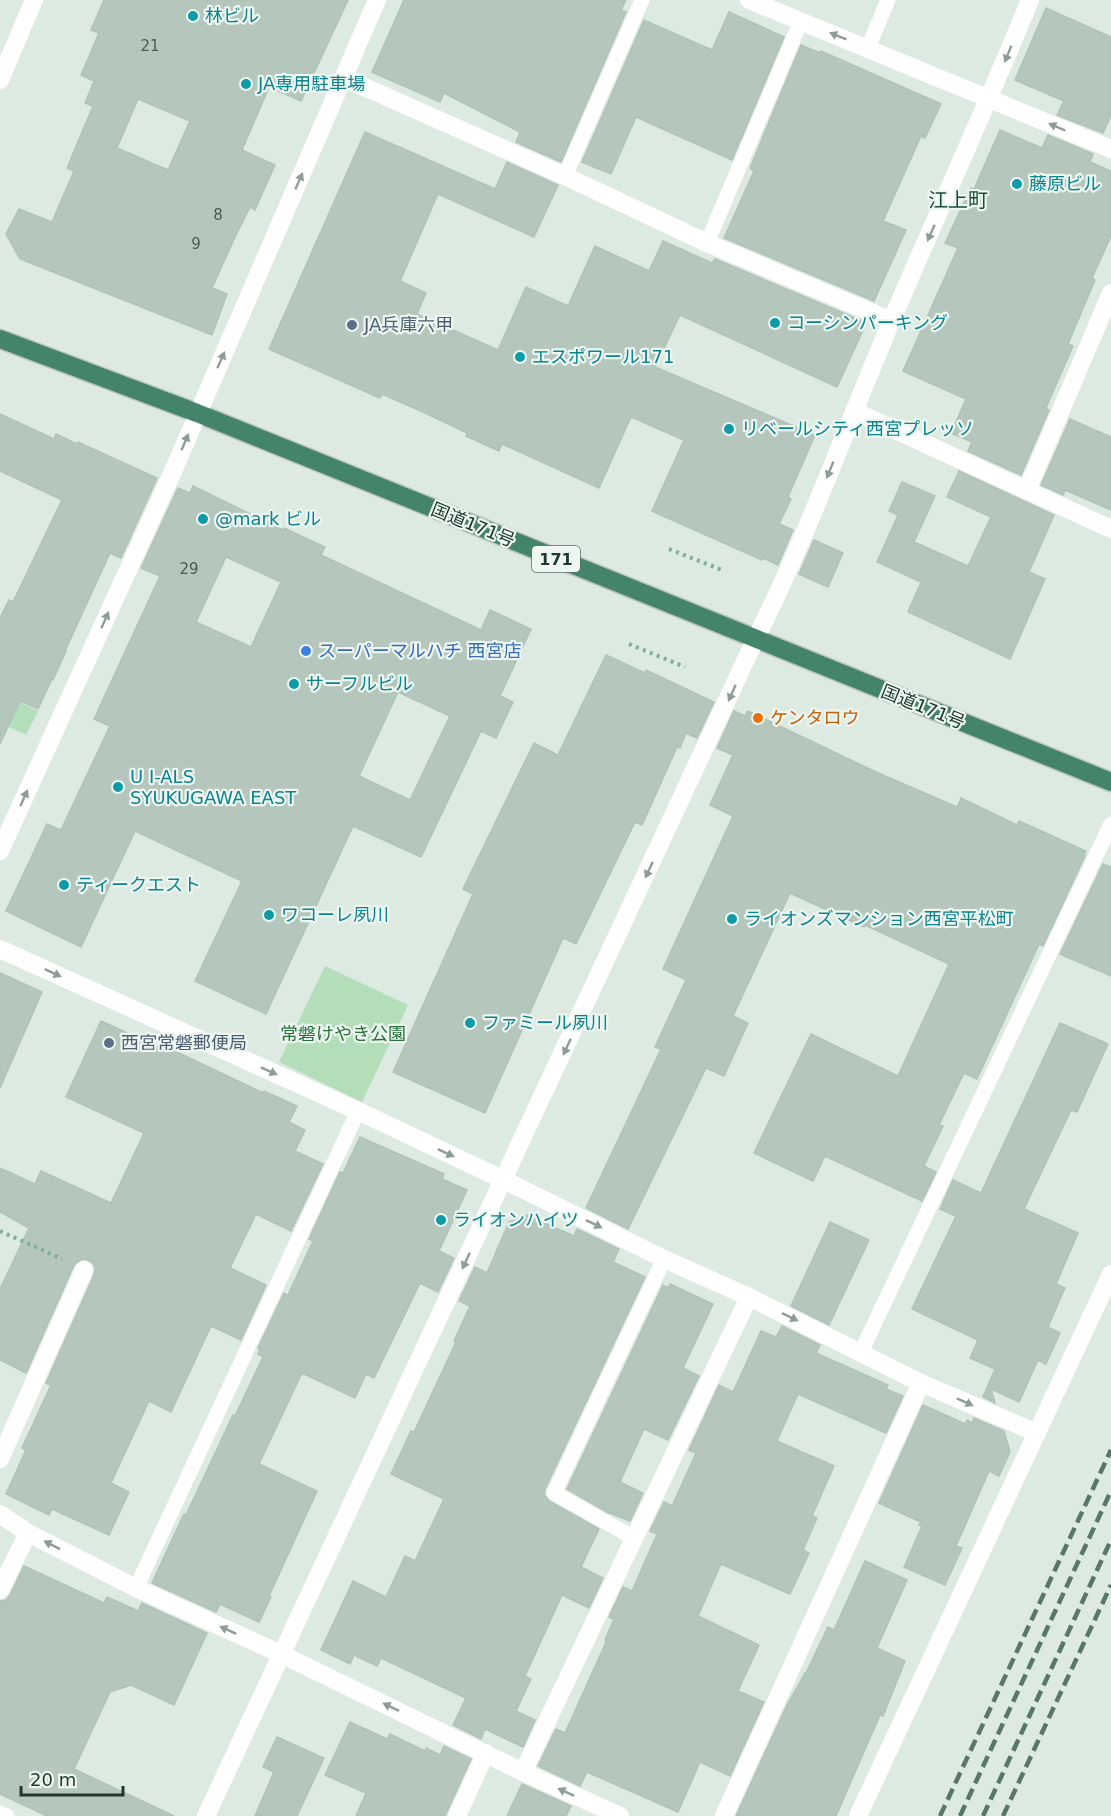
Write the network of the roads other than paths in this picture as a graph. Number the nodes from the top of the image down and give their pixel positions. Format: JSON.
{"nodes":[{"id":1,"x":34,"y":0,"type":"edge"},
{"id":2,"x":377,"y":0,"type":"edge"},
{"id":3,"x":642,"y":0,"type":"edge"},
{"id":4,"x":750,"y":0,"type":"edge"},
{"id":5,"x":888,"y":0,"type":"edge"},
{"id":6,"x":1030,"y":0,"type":"edge"},
{"id":7,"x":801,"y":21,"type":"junction"},
{"id":8,"x":868,"y":48,"type":"junction"},
{"id":9,"x":344,"y":78,"type":"junction"},
{"id":10,"x":0,"y":80,"type":"edge"},
{"id":11,"x":990,"y":98,"type":"junction"},
{"id":12,"x":1111,"y":150,"type":"edge"},
{"id":13,"x":565,"y":176,"type":"junction"},
{"id":14,"x":707,"y":243,"type":"junction"},
{"id":15,"x":1111,"y":293,"type":"edge"},
{"id":16,"x":892,"y":321,"type":"junction"},
{"id":17,"x":0,"y":339,"type":"edge"},
{"id":18,"x":854,"y":411,"type":"junction"},
{"id":19,"x":197,"y":413,"type":"junction"},
{"id":20,"x":1027,"y":490,"type":"junction"},
{"id":21,"x":1111,"y":529,"type":"edge"},
{"id":22,"x":755,"y":640,"type":"junction"},
{"id":23,"x":1111,"y":782,"type":"edge"},
{"id":24,"x":1111,"y":824,"type":"edge"},
{"id":25,"x":0,"y":851,"type":"edge"},
{"id":26,"x":0,"y":949,"type":"edge"},
{"id":27,"x":358,"y":1111,"type":"junction"},
{"id":28,"x":504,"y":1180,"type":"junction"},
{"id":29,"x":663,"y":1259,"type":"junction"},
{"id":30,"x":84,"y":1270,"type":"road end"},
{"id":31,"x":1111,"y":1274,"type":"edge"},
{"id":32,"x":749,"y":1297,"type":"junction"},
{"id":33,"x":861,"y":1352,"type":"junction"},
{"id":34,"x":921,"y":1383,"type":"junction"},
{"id":35,"x":1037,"y":1433,"type":"junction"},
{"id":36,"x":0,"y":1459,"type":"edge"},
{"id":37,"x":0,"y":1514,"type":"edge"},
{"id":38,"x":28,"y":1533,"type":"junction"},
{"id":39,"x":634,"y":1538,"type":"junction"},
{"id":40,"x":136,"y":1588,"type":"junction"},
{"id":41,"x":0,"y":1590,"type":"edge"},
{"id":42,"x":281,"y":1654,"type":"junction"},
{"id":43,"x":486,"y":1753,"type":"junction"},
{"id":44,"x":523,"y":1772,"type":"junction"},
{"id":45,"x":0,"y":1813,"type":"edge"},
{"id":46,"x":7,"y":1816,"type":"edge"},
{"id":47,"x":206,"y":1816,"type":"edge"},
{"id":48,"x":457,"y":1816,"type":"edge"},
{"id":49,"x":620,"y":1816,"type":"edge"},
{"id":50,"x":724,"y":1816,"type":"edge"},
{"id":51,"x":858,"y":1816,"type":"edge"}],
"edges":[{"from":1,"to":10,"type":"street"},
{"from":2,"to":9,"type":"street"},
{"from":3,"to":13,"type":"lane"},
{"from":4,"to":7,"type":"street"},
{"from":5,"to":8,"type":"lane"},
{"from":6,"to":11,"type":"street","one_way":true},
{"from":8,"to":7,"type":"street","one_way":true},
{"from":7,"to":14,"type":"lane"},
{"from":8,"to":11,"type":"street"},
{"from":9,"to":13,"type":"street"},
{"from":19,"to":9,"type":"street","one_way":true},
{"from":12,"to":11,"type":"street","one_way":true},
{"from":11,"to":16,"type":"street","one_way":true},
{"from":13,"to":14,"type":"street"},
{"from":14,"to":16,"type":"street"},
{"from":15,"to":20,"type":"street"},
{"from":16,"to":18,"type":"street"},
{"from":17,"to":19,"type":"highway","name":"国道171号","number":"171"},
{"from":18,"to":20,"type":"street"},
{"from":18,"to":22,"type":"street","one_way":true},
{"from":19,"to":22,"type":"highway","name":"国道171号","number":"171"},
{"from":25,"to":19,"type":"street","one_way":true},
{"from":20,"to":21,"type":"street"},
{"from":22,"to":23,"type":"highway","name":"国道171号","number":"171"},
{"from":22,"to":28,"type":"street","one_way":true},
{"from":24,"to":33,"type":"lane"},
{"from":26,"to":27,"type":"street","one_way":true},
{"from":27,"to":28,"type":"street","one_way":true},
{"from":27,"to":40,"type":"lane"},
{"from":28,"to":29,"type":"street","one_way":true},
{"from":28,"to":42,"type":"street","one_way":true},
{"from":29,"to":32,"type":"street"},
{"from":29,"to":39,"type":"lane"},
{"from":30,"to":36,"type":"street"},
{"from":31,"to":35,"type":"street"},
{"from":32,"to":33,"type":"street","one_way":true},
{"from":32,"to":39,"type":"street"},
{"from":33,"to":34,"type":"street"},
{"from":34,"to":35,"type":"street","one_way":true},
{"from":34,"to":50,"type":"street"},
{"from":35,"to":51,"type":"street"},
{"from":37,"to":38,"type":"street"},
{"from":40,"to":38,"type":"street","one_way":true},
{"from":38,"to":41,"type":"street"},
{"from":39,"to":44,"type":"street"},
{"from":42,"to":40,"type":"street","one_way":true},
{"from":43,"to":42,"type":"street","one_way":true},
{"from":42,"to":47,"type":"street"},
{"from":43,"to":44,"type":"street"},
{"from":43,"to":48,"type":"street"},
{"from":49,"to":44,"type":"street","one_way":true},
{"from":45,"to":46,"type":"lane"}]}
